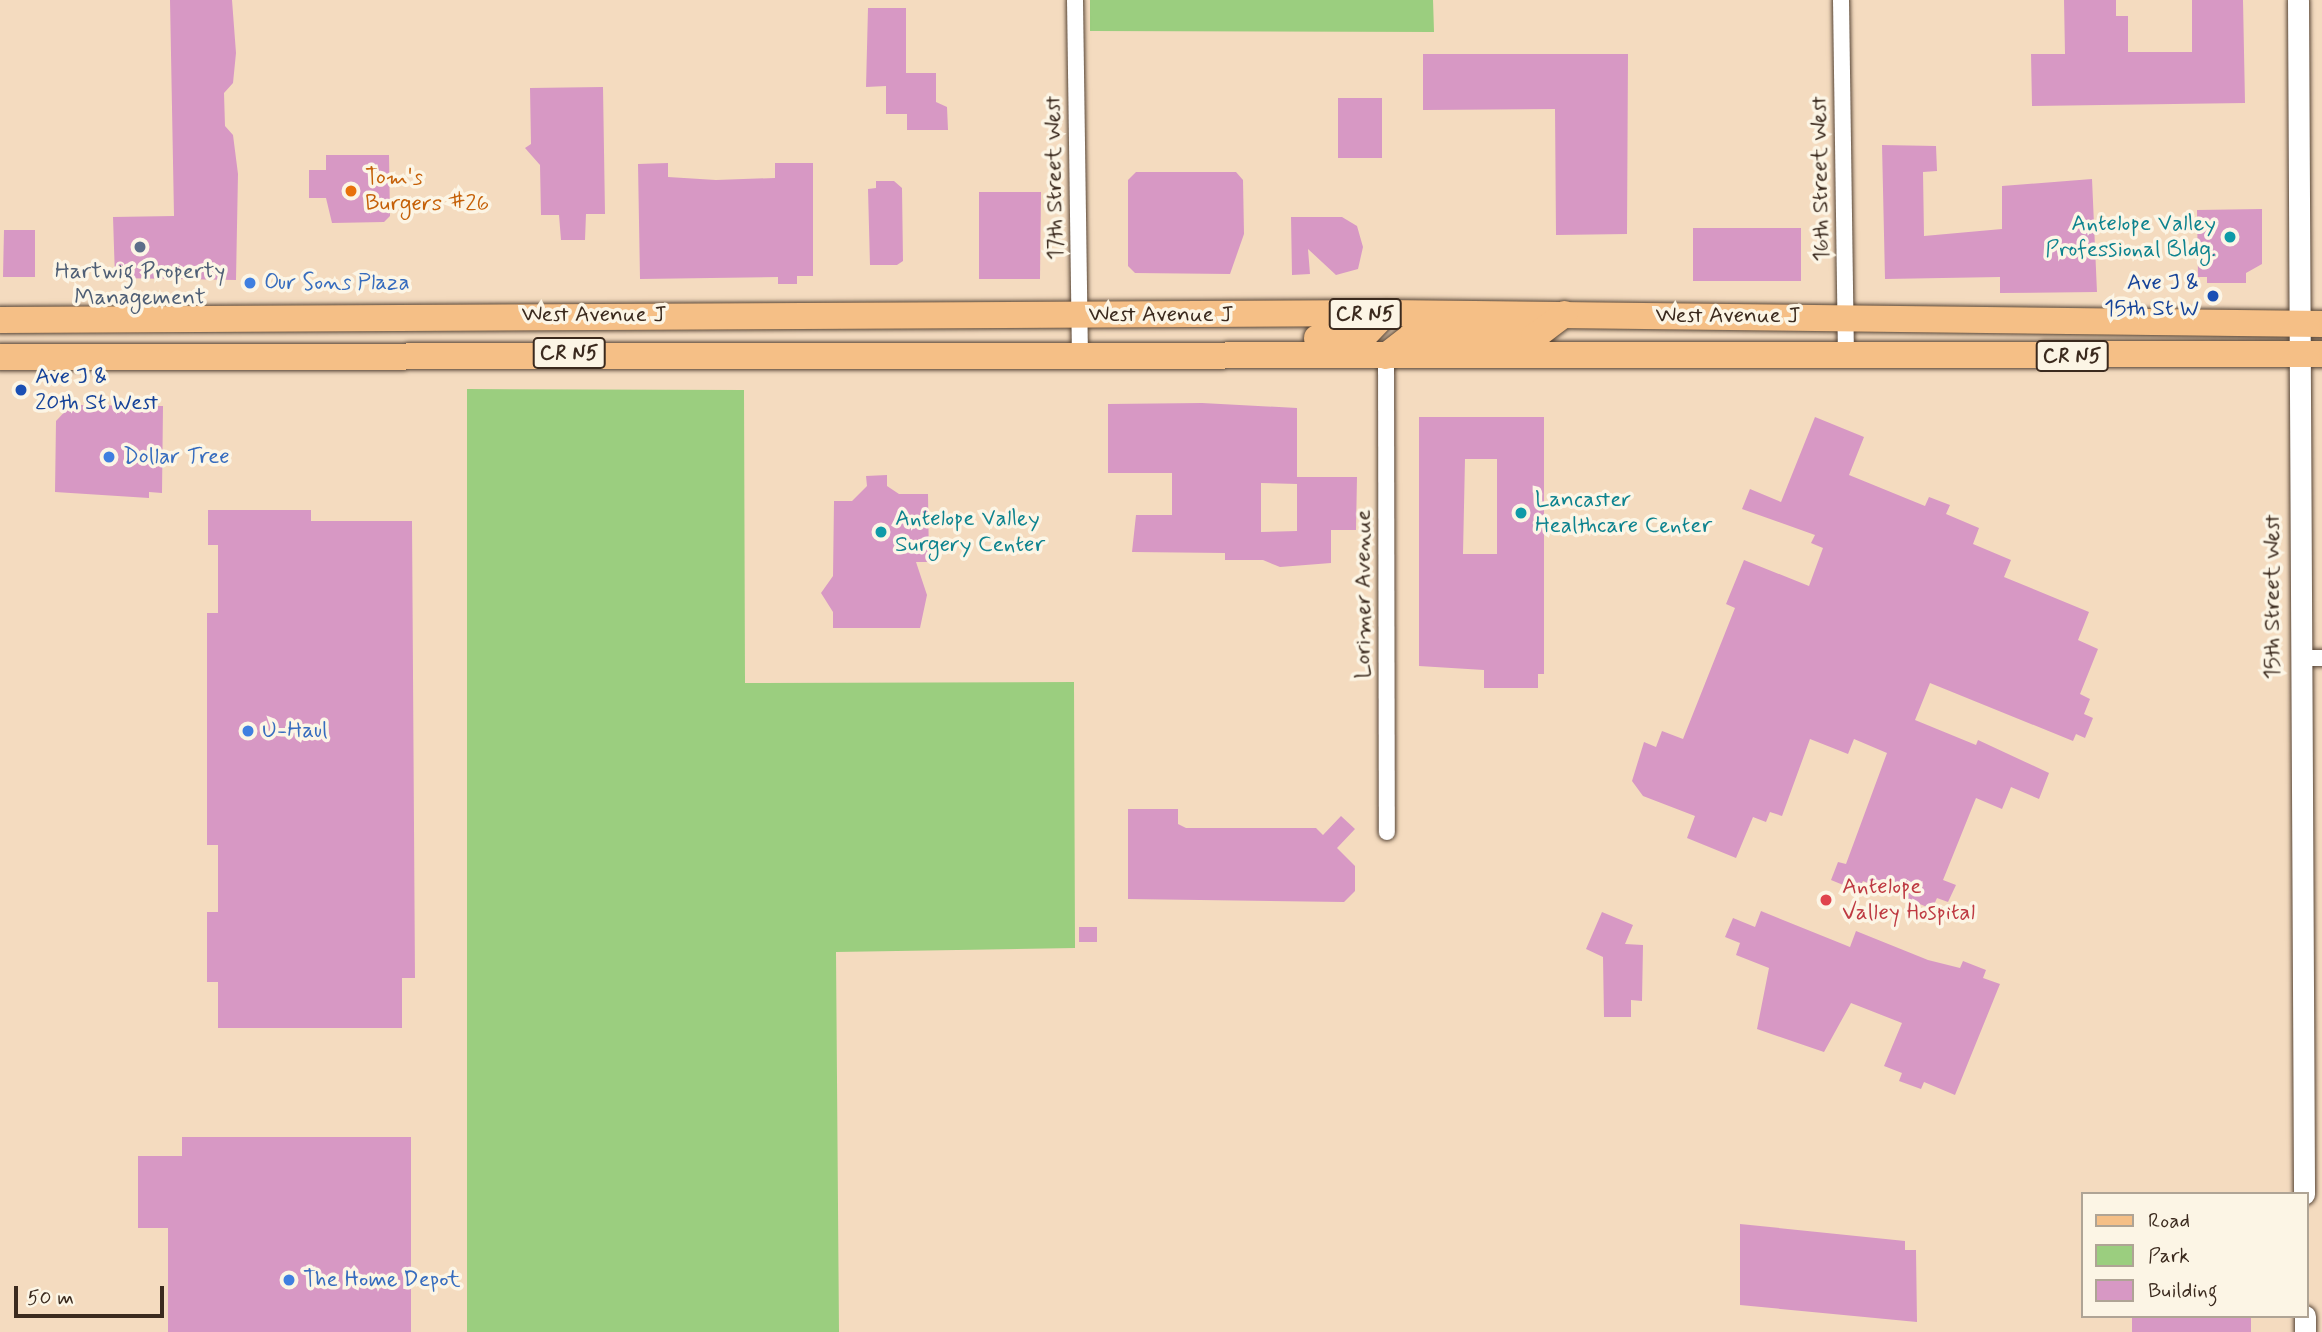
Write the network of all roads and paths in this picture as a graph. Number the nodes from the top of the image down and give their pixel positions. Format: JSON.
{"nodes":[{"id":1,"x":1075,"y":0,"type":"edge"},
{"id":2,"x":1841,"y":0,"type":"edge"},
{"id":3,"x":2298,"y":0,"type":"edge"},
{"id":4,"x":1386,"y":313,"type":"junction"},
{"id":5,"x":1564,"y":314,"type":"junction"},
{"id":6,"x":589,"y":315,"type":"junction"},
{"id":7,"x":1079,"y":315,"type":"junction"},
{"id":8,"x":433,"y":316,"type":"junction"},
{"id":9,"x":1846,"y":316,"type":"junction"},
{"id":10,"x":0,"y":320,"type":"edge"},
{"id":11,"x":2310,"y":322,"type":"edge"},
{"id":12,"x":429,"y":353,"type":"junction"},
{"id":13,"x":2310,"y":354,"type":"edge"},
{"id":14,"x":226,"y":355,"type":"junction"},
{"id":15,"x":1080,"y":355,"type":"junction"},
{"id":16,"x":1239,"y":356,"type":"junction"},
{"id":17,"x":1386,"y":356,"type":"junction"},
{"id":18,"x":0,"y":357,"type":"edge"},
{"id":19,"x":1846,"y":357,"type":"junction"},
{"id":20,"x":2300,"y":658,"type":"junction"},
{"id":21,"x":2322,"y":658,"type":"edge"},
{"id":22,"x":1387,"y":832,"type":"dead end"},
{"id":23,"x":2304,"y":1192,"type":"edge"}],
"edges":[{"from":1,"to":7,"type":"street","name":"17th Street West"},
{"from":2,"to":9,"type":"street","name":"16th Street West"},
{"from":3,"to":11,"type":"street","name":"15th Street West"},
{"from":4,"to":5,"type":"main road","name":"West Avenue J","number":"CR N5"},
{"from":4,"to":7,"type":"main road","name":"West Avenue J","number":"CR N5"},
{"from":4,"to":16,"type":"main road"},
{"from":5,"to":9,"type":"main road","name":"West Avenue J","number":"CR N5"},
{"from":5,"to":17,"type":"main road"},
{"from":6,"to":7,"type":"main road","name":"West Avenue J","number":"CR N5"},
{"from":6,"to":8,"type":"main road","name":"West Avenue J","number":"CR N5"},
{"from":6,"to":12,"type":"main road"},
{"from":7,"to":15,"type":"street","name":"17th Street West"},
{"from":8,"to":10,"type":"main road","name":"West Avenue J","number":"CR N5"},
{"from":8,"to":14,"type":"main road"},
{"from":9,"to":11,"type":"main road","name":"West Avenue J","number":"CR N5"},
{"from":9,"to":19,"type":"street","name":"16th Street West"},
{"from":11,"to":13,"type":"street","name":"15th Street West"},
{"from":12,"to":14,"type":"main road","name":"West Avenue J","number":"CR N5"},
{"from":12,"to":15,"type":"main road","name":"West Avenue J","number":"CR N5"},
{"from":13,"to":19,"type":"main road","name":"West Avenue J","number":"CR N5"},
{"from":13,"to":20,"type":"street","name":"15th Street West"},
{"from":14,"to":18,"type":"main road","name":"West Avenue J","number":"CR N5"},
{"from":15,"to":16,"type":"main road","name":"West Avenue J","number":"CR N5"},
{"from":16,"to":17,"type":"main road","name":"West Avenue J","number":"CR N5"},
{"from":17,"to":19,"type":"main road","name":"West Avenue J","number":"CR N5"},
{"from":17,"to":22,"type":"street","name":"Lorimer Avenue"},
{"from":20,"to":21,"type":"street"},
{"from":20,"to":23,"type":"street","name":"15th Street West"}]}
